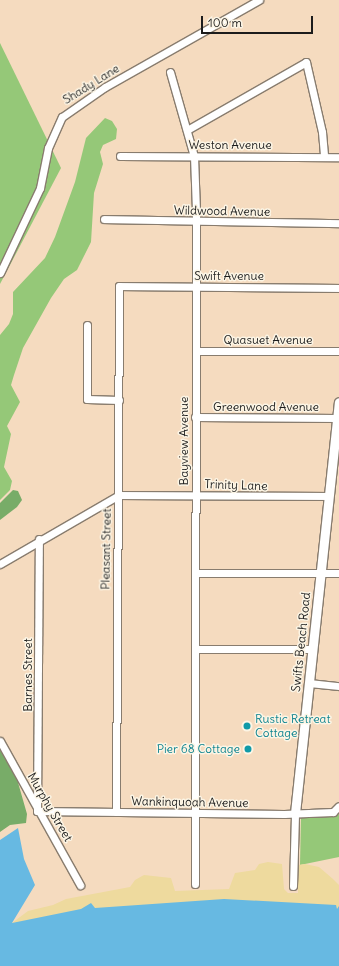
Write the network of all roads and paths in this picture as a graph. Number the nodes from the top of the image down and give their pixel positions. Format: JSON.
{"nodes":[{"id":1,"x":258,"y":0,"type":"edge"},
{"id":2,"x":170,"y":72,"type":"dead end"},
{"id":3,"x":187,"y":130,"type":"junction"},
{"id":4,"x":120,"y":156,"type":"dead end"},
{"id":5,"x":194,"y":156,"type":"junction"},
{"id":6,"x":324,"y":157,"type":"junction"},
{"id":7,"x":339,"y":157,"type":"edge"},
{"id":8,"x":104,"y":219,"type":"dead end"},
{"id":9,"x":196,"y":222,"type":"junction"},
{"id":10,"x":339,"y":223,"type":"edge"},
{"id":11,"x":0,"y":273,"type":"edge"},
{"id":12,"x":119,"y":286,"type":"joint"},
{"id":13,"x":198,"y":286,"type":"junction"},
{"id":14,"x":339,"y":288,"type":"edge"},
{"id":15,"x":87,"y":325,"type":"dead end"},
{"id":16,"x":196,"y":351,"type":"junction"},
{"id":17,"x":339,"y":351,"type":"edge"},
{"id":18,"x":119,"y":400,"type":"junction"},
{"id":19,"x":339,"y":402,"type":"edge"},
{"id":20,"x":195,"y":417,"type":"junction"},
{"id":21,"x":337,"y":418,"type":"junction"},
{"id":22,"x":336,"y":452,"type":"edge"},
{"id":23,"x":119,"y":495,"type":"junction"},
{"id":24,"x":195,"y":495,"type":"junction"},
{"id":25,"x":329,"y":496,"type":"junction"},
{"id":26,"x":39,"y":539,"type":"junction"},
{"id":27,"x":0,"y":564,"type":"edge"},
{"id":28,"x":195,"y":572,"type":"junction"},
{"id":29,"x":321,"y":572,"type":"junction"},
{"id":30,"x":339,"y":573,"type":"edge"},
{"id":31,"x":195,"y":649,"type":"junction"},
{"id":32,"x":312,"y":649,"type":"junction"},
{"id":33,"x":309,"y":683,"type":"junction"},
{"id":34,"x":339,"y":686,"type":"edge"},
{"id":35,"x":0,"y":741,"type":"edge"},
{"id":36,"x":339,"y":806,"type":"edge"},
{"id":37,"x":37,"y":811,"type":"junction"},
{"id":38,"x":116,"y":812,"type":"junction"},
{"id":39,"x":195,"y":812,"type":"junction"},
{"id":40,"x":295,"y":813,"type":"junction"},
{"id":41,"x":80,"y":884,"type":"dead end"},
{"id":42,"x":195,"y":884,"type":"dead end"},
{"id":43,"x":293,"y":886,"type":"dead end"}],
"edges":[{"from":1,"to":11,"type":"street","name":"Shady Lane"},
{"from":2,"to":3,"type":"street","name":"Bayview Avenue"},
{"from":3,"to":5,"type":"street","name":"Bayview Avenue"},
{"from":3,"to":6,"type":"street"},
{"from":4,"to":5,"type":"street","name":"Weston Avenue"},
{"from":5,"to":6,"type":"street","name":"Weston Avenue"},
{"from":5,"to":9,"type":"street","name":"Bayview Avenue"},
{"from":6,"to":7,"type":"street","name":"Weston Avenue"},
{"from":8,"to":9,"type":"street","name":"Wildwood Avenue"},
{"from":9,"to":10,"type":"street","name":"Wildwood Avenue"},
{"from":9,"to":13,"type":"street","name":"Bayview Avenue"},
{"from":12,"to":13,"type":"street","name":"Swift Avenue"},
{"from":12,"to":18,"type":"street","name":"Pleasant Street"},
{"from":13,"to":14,"type":"street","name":"Swift Avenue"},
{"from":13,"to":16,"type":"street","name":"Bayview Avenue"},
{"from":15,"to":18,"type":"street"},
{"from":16,"to":17,"type":"street","name":"Quasuet Avenue"},
{"from":16,"to":20,"type":"street","name":"Bayview Avenue"},
{"from":18,"to":23,"type":"street","name":"Pleasant Street"},
{"from":19,"to":21,"type":"street","name":"Swifts Beach Road"},
{"from":20,"to":21,"type":"street","name":"Greenwood Avenue"},
{"from":20,"to":24,"type":"street","name":"Bayview Avenue"},
{"from":21,"to":22,"type":"street","name":"Swifts Beach Road"},
{"from":22,"to":25,"type":"street","name":"Swifts Beach Road"},
{"from":23,"to":24,"type":"street","name":"Trinity Lane"},
{"from":23,"to":26,"type":"street"},
{"from":23,"to":38,"type":"street","name":"Pleasant Street"},
{"from":24,"to":25,"type":"street","name":"Trinity Lane"},
{"from":24,"to":28,"type":"street","name":"Bayview Avenue"},
{"from":25,"to":29,"type":"street","name":"Swifts Beach Road"},
{"from":26,"to":27,"type":"street"},
{"from":26,"to":37,"type":"street","name":"Barnes Street"},
{"from":28,"to":29,"type":"street"},
{"from":28,"to":31,"type":"street","name":"Bayview Avenue"},
{"from":29,"to":30,"type":"street"},
{"from":29,"to":32,"type":"street","name":"Swifts Beach Road"},
{"from":31,"to":32,"type":"street"},
{"from":31,"to":39,"type":"street","name":"Bayview Avenue"},
{"from":32,"to":33,"type":"street","name":"Swifts Beach Road"},
{"from":33,"to":34,"type":"street"},
{"from":33,"to":40,"type":"street","name":"Swifts Beach Road"},
{"from":35,"to":37,"type":"street","name":"Murphy Street"},
{"from":36,"to":40,"type":"street","name":"Wankinquoah Avenue"},
{"from":37,"to":38,"type":"street","name":"Wankinquoah Avenue"},
{"from":37,"to":41,"type":"street","name":"Murphy Street"},
{"from":38,"to":39,"type":"street","name":"Wankinquoah Avenue"},
{"from":39,"to":40,"type":"street","name":"Wankinquoah Avenue"},
{"from":39,"to":42,"type":"street","name":"Bayview Avenue"},
{"from":40,"to":43,"type":"street","name":"Swifts Beach Road"}]}
